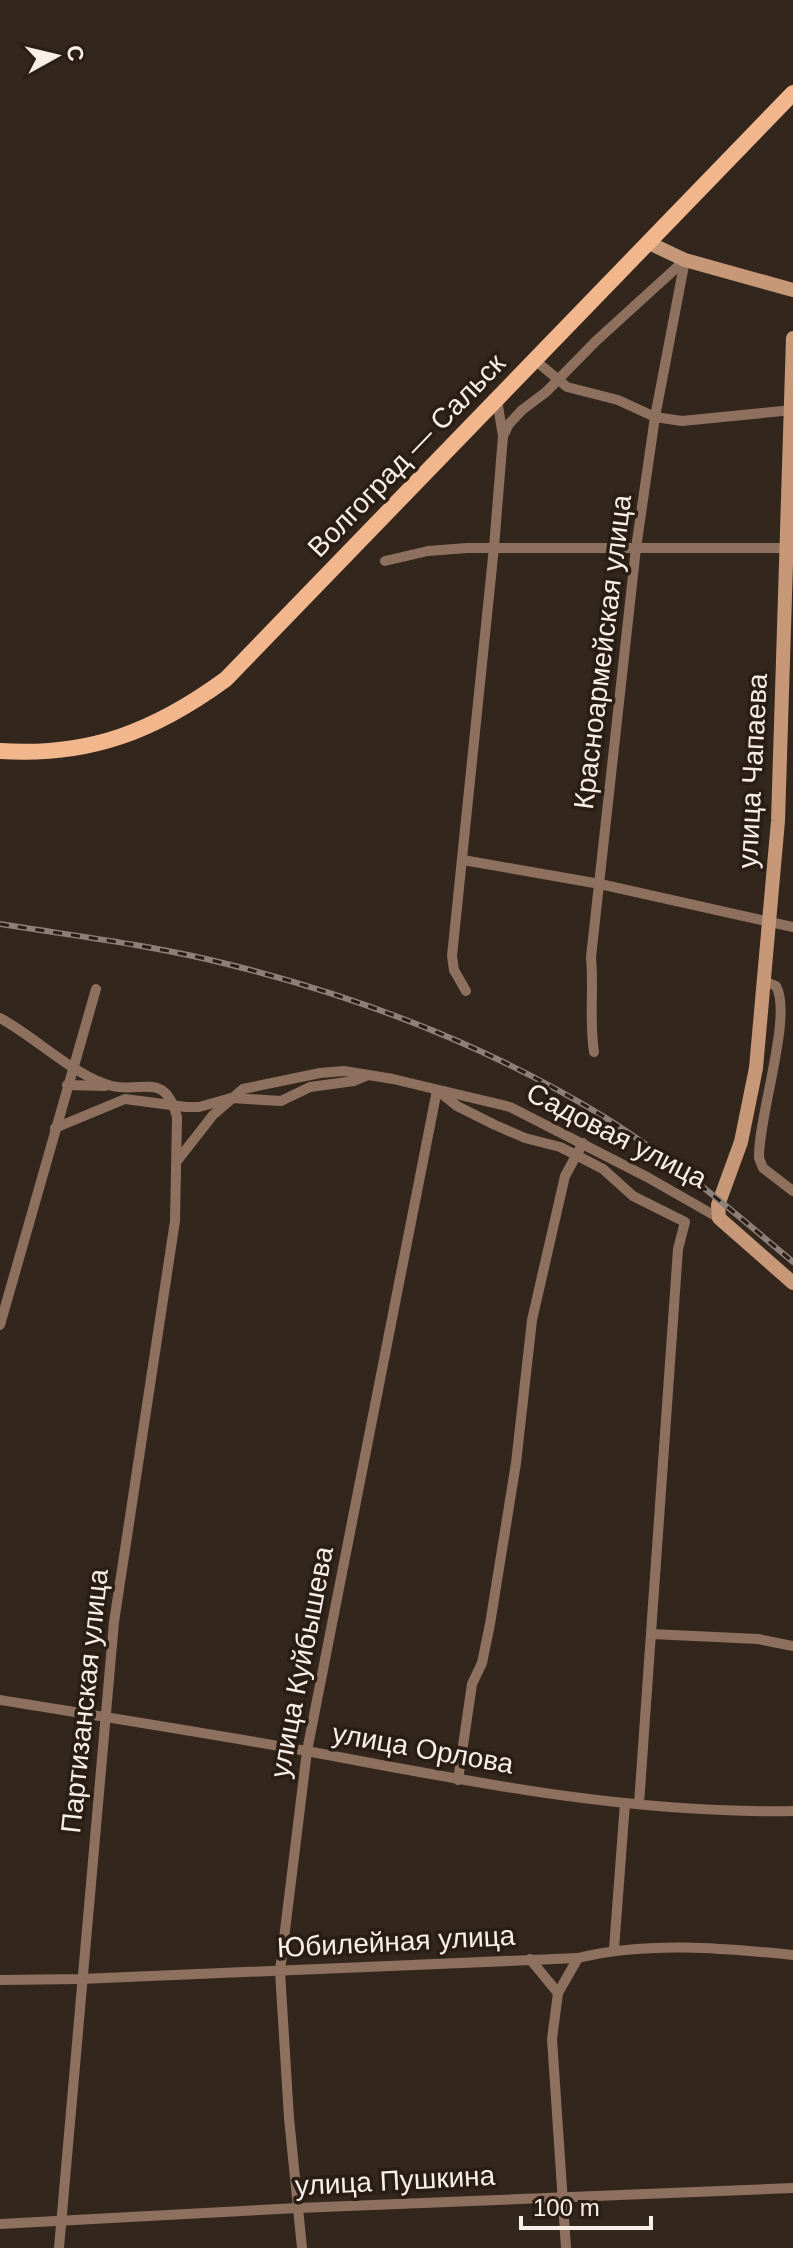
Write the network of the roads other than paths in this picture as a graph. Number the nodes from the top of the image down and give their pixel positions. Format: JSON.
{"nodes":[{"id":1,"x":793,"y":93,"type":"edge"},
{"id":2,"x":649,"y":243,"type":"junction"},
{"id":3,"x":685,"y":260,"type":"junction"},
{"id":4,"x":793,"y":290,"type":"edge"},
{"id":5,"x":793,"y":338,"type":"edge"},
{"id":6,"x":536,"y":361,"type":"junction"},
{"id":7,"x":557,"y":380,"type":"junction"},
{"id":8,"x":497,"y":400,"type":"junction"},
{"id":9,"x":792,"y":410,"type":"edge"},
{"id":10,"x":655,"y":417,"type":"junction"},
{"id":11,"x":503,"y":436,"type":"junction"},
{"id":12,"x":494,"y":547,"type":"junction"},
{"id":13,"x":636,"y":548,"type":"junction"},
{"id":14,"x":790,"y":548,"type":"edge"},
{"id":15,"x":385,"y":561,"type":"dead end"},
{"id":16,"x":0,"y":751,"type":"edge"},
{"id":17,"x":463,"y":860,"type":"junction"},
{"id":18,"x":600,"y":884,"type":"junction"},
{"id":19,"x":769,"y":922,"type":"junction"},
{"id":20,"x":793,"y":927,"type":"edge"},
{"id":21,"x":764,"y":981,"type":"junction"},
{"id":22,"x":96,"y":989,"type":"dead end"},
{"id":23,"x":466,"y":991,"type":"dead end"},
{"id":24,"x":0,"y":1018,"type":"edge"},
{"id":25,"x":594,"y":1052,"type":"dead end"},
{"id":26,"x":72,"y":1067,"type":"junction"},
{"id":27,"x":372,"y":1075,"type":"junction"},
{"id":28,"x":67,"y":1085,"type":"junction"},
{"id":29,"x":112,"y":1086,"type":"junction"},
{"id":30,"x":437,"y":1090,"type":"junction"},
{"id":31,"x":231,"y":1098,"type":"junction"},
{"id":32,"x":173,"y":1105,"type":"junction"},
{"id":33,"x":55,"y":1128,"type":"junction"},
{"id":34,"x":583,"y":1143,"type":"junction"},
{"id":35,"x":576,"y":1155,"type":"junction"},
{"id":36,"x":177,"y":1161,"type":"junction"},
{"id":37,"x":793,"y":1191,"type":"edge"},
{"id":38,"x":720,"y":1200,"type":"joint"},
{"id":39,"x":719,"y":1218,"type":"junction"},
{"id":40,"x":793,"y":1283,"type":"edge"},
{"id":41,"x":0,"y":1325,"type":"edge"},
{"id":42,"x":651,"y":1634,"type":"junction"},
{"id":43,"x":793,"y":1646,"type":"edge"},
{"id":44,"x":0,"y":1700,"type":"edge"},
{"id":45,"x":105,"y":1717,"type":"junction"},
{"id":46,"x":307,"y":1751,"type":"junction"},
{"id":47,"x":458,"y":1780,"type":"junction"},
{"id":48,"x":625,"y":1803,"type":"junction"},
{"id":49,"x":639,"y":1804,"type":"junction"},
{"id":50,"x":793,"y":1811,"type":"edge"},
{"id":51,"x":614,"y":1949,"type":"junction"},
{"id":52,"x":793,"y":1955,"type":"edge"},
{"id":53,"x":578,"y":1958,"type":"junction"},
{"id":54,"x":530,"y":1959,"type":"junction"},
{"id":55,"x":280,"y":1971,"type":"junction"},
{"id":56,"x":81,"y":1979,"type":"junction"},
{"id":57,"x":0,"y":1980,"type":"edge"},
{"id":58,"x":558,"y":1993,"type":"junction"},
{"id":59,"x":793,"y":2188,"type":"edge"},
{"id":60,"x":562,"y":2197,"type":"junction"},
{"id":61,"x":298,"y":2208,"type":"junction"},
{"id":62,"x":61,"y":2222,"type":"junction"},
{"id":63,"x":0,"y":2224,"type":"edge"},
{"id":64,"x":59,"y":2248,"type":"edge"},
{"id":65,"x":302,"y":2248,"type":"edge"},
{"id":66,"x":566,"y":2248,"type":"edge"}],
"edges":[{"from":1,"to":2,"type":"main road","name":"Волгоград — Сальск"},
{"from":2,"to":3,"type":"street"},
{"from":2,"to":6,"type":"main road","name":"Волгоград — Сальск"},
{"from":3,"to":4,"type":"street"},
{"from":3,"to":7,"type":"street"},
{"from":3,"to":10,"type":"street","name":"Красноармейская улица"},
{"from":5,"to":9,"type":"street","name":"улица Чапаева"},
{"from":6,"to":7,"type":"street"},
{"from":6,"to":8,"type":"main road","name":"Волгоград — Сальск"},
{"from":7,"to":10,"type":"street"},
{"from":7,"to":11,"type":"street"},
{"from":8,"to":11,"type":"street"},
{"from":8,"to":16,"type":"main road","name":"Волгоград — Сальск"},
{"from":9,"to":10,"type":"street"},
{"from":9,"to":14,"type":"street","name":"улица Чапаева"},
{"from":10,"to":13,"type":"street","name":"Красноармейская улица"},
{"from":11,"to":12,"type":"street"},
{"from":12,"to":13,"type":"street"},
{"from":12,"to":15,"type":"street"},
{"from":12,"to":17,"type":"street"},
{"from":13,"to":14,"type":"street"},
{"from":13,"to":18,"type":"street","name":"Красноармейская улица"},
{"from":14,"to":19,"type":"street","name":"улица Чапаева"},
{"from":17,"to":18,"type":"street"},
{"from":17,"to":23,"type":"street"},
{"from":18,"to":19,"type":"street"},
{"from":18,"to":25,"type":"street","name":"Красноармейская улица"},
{"from":19,"to":20,"type":"street"},
{"from":19,"to":21,"type":"street","name":"улица Чапаева"},
{"from":21,"to":37,"type":"street"},
{"from":21,"to":38,"type":"street","name":"улица Чапаева"},
{"from":22,"to":26,"type":"street"},
{"from":24,"to":26,"type":"street"},
{"from":26,"to":28,"type":"street"},
{"from":26,"to":29,"type":"street"},
{"from":27,"to":30,"type":"street"},
{"from":27,"to":31,"type":"street"},
{"from":27,"to":31,"type":"street"},
{"from":28,"to":29,"type":"street"},
{"from":28,"to":33,"type":"street"},
{"from":29,"to":32,"type":"street"},
{"from":30,"to":34,"type":"street","name":"Садовая улица"},
{"from":30,"to":35,"type":"street","name":"Садовая улица"},
{"from":30,"to":46,"type":"street","name":"улица Куйбышева"},
{"from":31,"to":32,"type":"street"},
{"from":31,"to":36,"type":"street"},
{"from":32,"to":33,"type":"street"},
{"from":32,"to":36,"type":"street","name":"Партизанская улица"},
{"from":33,"to":41,"type":"street"},
{"from":34,"to":35,"type":"street"},
{"from":34,"to":39,"type":"street","name":"Садовая улица"},
{"from":35,"to":42,"type":"street","name":"Садовая улица"},
{"from":35,"to":47,"type":"street"},
{"from":36,"to":45,"type":"street","name":"Партизанская улица"},
{"from":38,"to":39,"type":"street","name":"Садовая улица"},
{"from":39,"to":40,"type":"street","name":"Садовая улица"},
{"from":42,"to":43,"type":"street"},
{"from":42,"to":49,"type":"street"},
{"from":44,"to":45,"type":"street","name":"улица Орлова"},
{"from":45,"to":46,"type":"street","name":"улица Орлова"},
{"from":45,"to":56,"type":"street","name":"Партизанская улица"},
{"from":46,"to":47,"type":"street","name":"улица Орлова"},
{"from":46,"to":55,"type":"street","name":"улица Куйбышева"},
{"from":47,"to":48,"type":"street","name":"улица Орлова"},
{"from":48,"to":49,"type":"street","name":"улица Орлова"},
{"from":48,"to":51,"type":"street"},
{"from":49,"to":50,"type":"street","name":"улица Орлова"},
{"from":51,"to":52,"type":"street","name":"Юбилейная улица"},
{"from":51,"to":53,"type":"street","name":"Юбилейная улица"},
{"from":53,"to":54,"type":"street","name":"Юбилейная улица"},
{"from":53,"to":58,"type":"street"},
{"from":54,"to":55,"type":"street","name":"Юбилейная улица"},
{"from":54,"to":58,"type":"street"},
{"from":55,"to":56,"type":"street","name":"Юбилейная улица"},
{"from":55,"to":61,"type":"street","name":"улица Куйбышева"},
{"from":56,"to":57,"type":"street","name":"Юбилейная улица"},
{"from":56,"to":62,"type":"street","name":"Партизанская улица"},
{"from":58,"to":60,"type":"street"},
{"from":59,"to":60,"type":"street","name":"улица Пушкина"},
{"from":60,"to":61,"type":"street","name":"улица Пушкина"},
{"from":60,"to":66,"type":"street"},
{"from":61,"to":62,"type":"street","name":"улица Пушкина"},
{"from":61,"to":65,"type":"street","name":"улица Куйбышева"},
{"from":62,"to":63,"type":"street","name":"улица Пушкина"},
{"from":62,"to":64,"type":"street","name":"Партизанская улица"}]}
